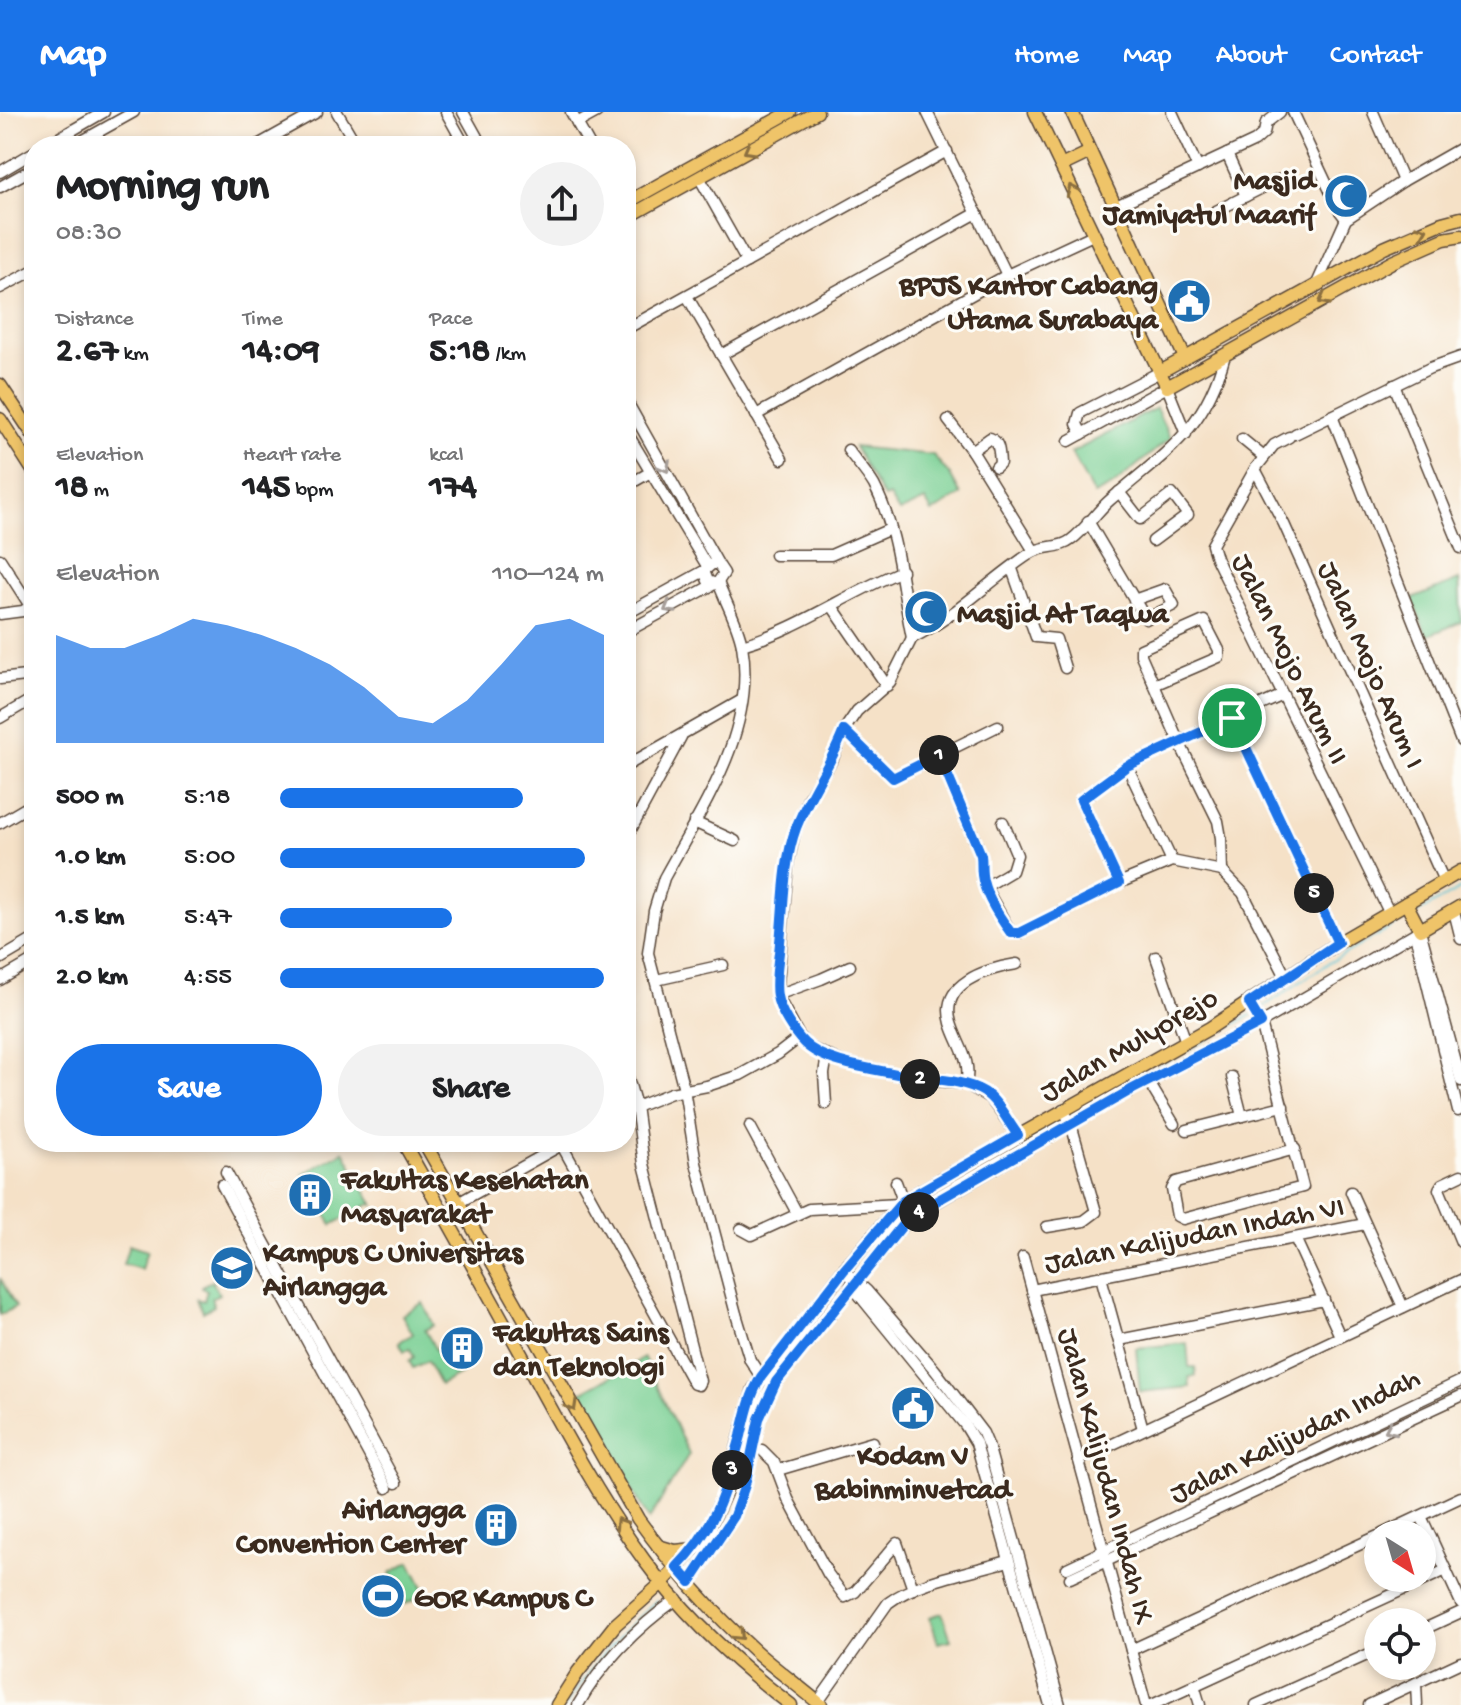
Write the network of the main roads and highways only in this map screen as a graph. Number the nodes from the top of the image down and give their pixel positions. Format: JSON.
{"nodes":[{"id":1,"x":790,"y":112,"type":"edge"},
{"id":2,"x":1035,"y":112,"type":"edge"},
{"id":3,"x":1072,"y":112,"type":"edge"},
{"id":4,"x":811,"y":113,"type":"edge"},
{"id":5,"x":1090,"y":152,"type":"junction"},
{"id":6,"x":1061,"y":166,"type":"junction"},
{"id":7,"x":636,"y":197,"type":"edge"},
{"id":8,"x":636,"y":212,"type":"edge"},
{"id":9,"x":1461,"y":218,"type":"edge"},
{"id":10,"x":1461,"y":236,"type":"edge"},
{"id":11,"x":1384,"y":248,"type":"junction"},
{"id":12,"x":1392,"y":262,"type":"junction"},
{"id":13,"x":1185,"y":358,"type":"junction"},
{"id":14,"x":1160,"y":372,"type":"junction"},
{"id":15,"x":0,"y":385,"type":"edge"},
{"id":16,"x":18,"y":412,"type":"junction"},
{"id":17,"x":24,"y":421,"type":"edge"},
{"id":18,"x":3,"y":423,"type":"edge"},
{"id":19,"x":24,"y":456,"type":"edge"},
{"id":20,"x":1461,"y":871,"type":"edge"},
{"id":21,"x":1458,"y":909,"type":"edge"},
{"id":22,"x":1414,"y":921,"type":"junction"},
{"id":23,"x":409,"y":1152,"type":"edge"},
{"id":24,"x":430,"y":1152,"type":"edge"},
{"id":25,"x":658,"y":1546,"type":"junction"},
{"id":26,"x":695,"y":1549,"type":"junction"},
{"id":27,"x":684,"y":1574,"type":"junction"},
{"id":28,"x":669,"y":1591,"type":"junction"},
{"id":29,"x":790,"y":1680,"type":"junction"},
{"id":30,"x":779,"y":1695,"type":"junction"},
{"id":31,"x":816,"y":1700,"type":"edge"},
{"id":32,"x":557,"y":1705,"type":"edge"},
{"id":33,"x":794,"y":1705,"type":"edge"}],
"edges":[{"from":1,"to":7,"type":"main road"},
{"from":2,"to":6,"type":"main road"},
{"from":3,"to":5,"type":"main road"},
{"from":4,"to":8,"type":"main road","one_way":true},
{"from":5,"to":6,"type":"main road"},
{"from":5,"to":13,"type":"main road"},
{"from":14,"to":6,"type":"main road","one_way":true},
{"from":11,"to":9,"type":"main road","one_way":true},
{"from":10,"to":12,"type":"main road"},
{"from":11,"to":12,"type":"main road"},
{"from":11,"to":13,"type":"main road"},
{"from":12,"to":14,"type":"main road","one_way":true},
{"from":13,"to":14,"type":"main road"},
{"from":15,"to":16,"type":"main road"},
{"from":16,"to":17,"type":"main road"},
{"from":16,"to":18,"type":"main road"},
{"from":18,"to":19,"type":"main road"},
{"from":20,"to":22,"type":"main road","name":"Jalan Mulyorejo"},
{"from":21,"to":22,"type":"main road"},
{"from":22,"to":26,"type":"main road","name":"Jalan Mulyorejo"},
{"from":28,"to":23,"type":"main road","one_way":true},
{"from":24,"to":25,"type":"main road","one_way":true},
{"from":25,"to":26,"type":"main road"},
{"from":25,"to":27,"type":"main road"},
{"from":26,"to":27,"type":"main road","name":"Jalan Mulyorejo"},
{"from":27,"to":28,"type":"main road","name":"Jalan Mulyorejo"},
{"from":27,"to":29,"type":"main road","one_way":true},
{"from":28,"to":30,"type":"main road"},
{"from":28,"to":32,"type":"main road","name":"Jalan Mulyorejo"},
{"from":29,"to":30,"type":"main road"},
{"from":29,"to":31,"type":"main road"},
{"from":30,"to":33,"type":"main road"},
{"from":31,"to":33,"type":"main road"}]}
